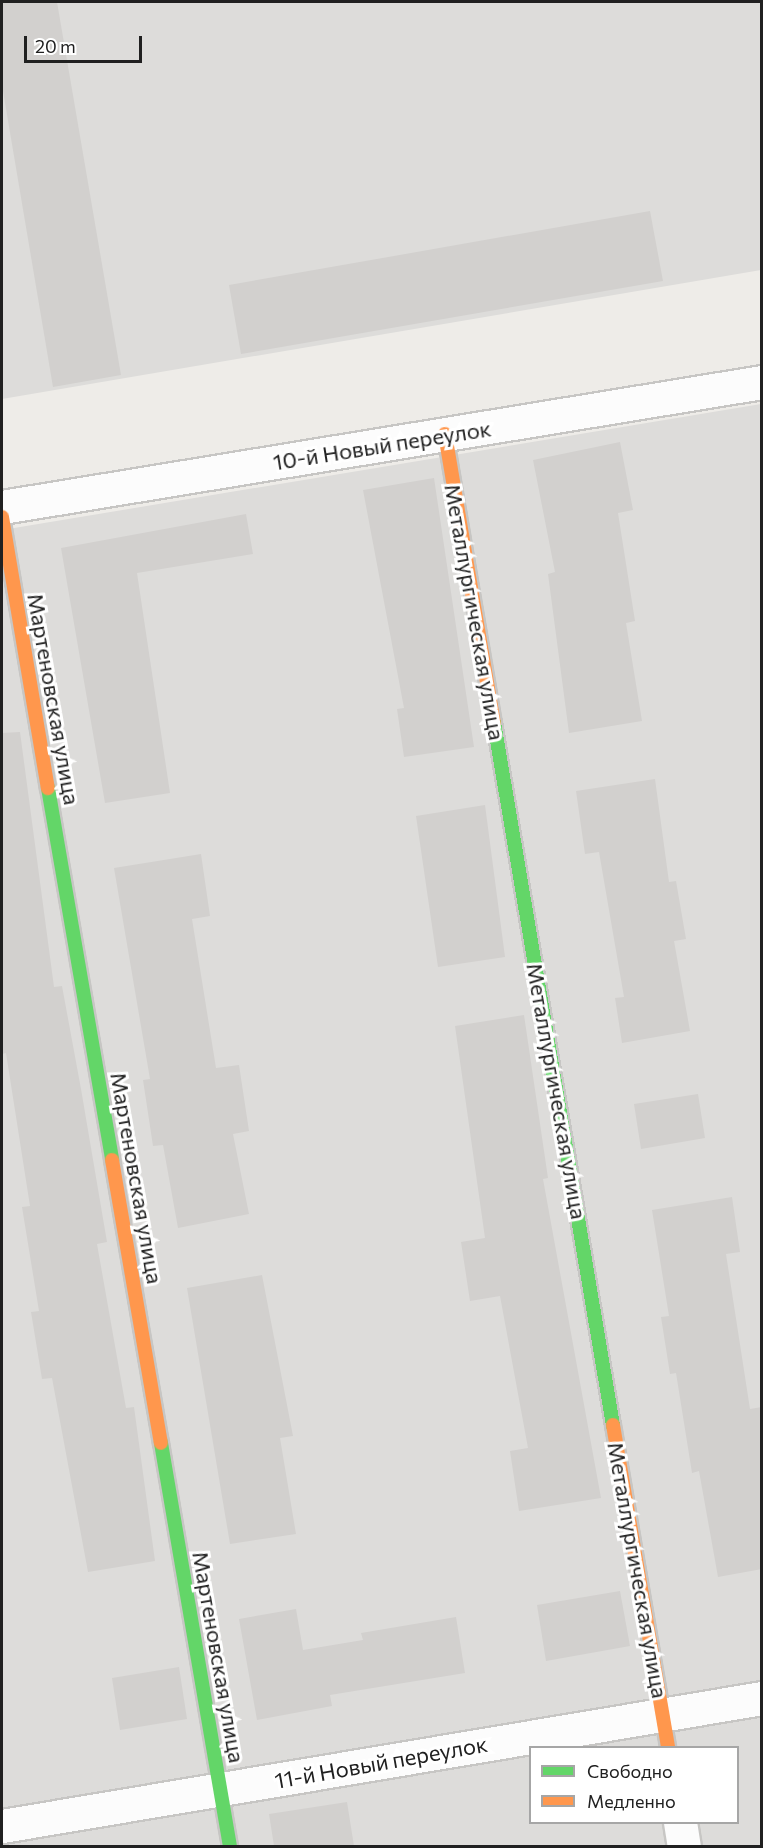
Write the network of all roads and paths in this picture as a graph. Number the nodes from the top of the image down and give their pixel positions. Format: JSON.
{"nodes":[{"id":1,"x":762,"y":382,"type":"edge"},
{"id":2,"x":446,"y":434,"type":"junction"},
{"id":3,"x":2,"y":507,"type":"edge"},
{"id":4,"x":2,"y":517,"type":"edge"},
{"id":5,"x":762,"y":1698,"type":"edge"},
{"id":6,"x":662,"y":1714,"type":"junction"},
{"id":7,"x":668,"y":1746,"type":"edge"},
{"id":8,"x":220,"y":1789,"type":"junction"},
{"id":9,"x":680,"y":1824,"type":"edge"},
{"id":10,"x":2,"y":1826,"type":"edge"},
{"id":11,"x":230,"y":1846,"type":"edge"},
{"id":12,"x":684,"y":1846,"type":"edge"}],
"edges":[{"from":1,"to":2,"type":"street","name":"10-й Новый переулок"},
{"from":2,"to":3,"type":"street","name":"10-й Новый переулок"},
{"from":2,"to":6,"type":"street","name":"Металлургическая улица"},
{"from":4,"to":8,"type":"street","name":"Мартеновская улица"},
{"from":5,"to":6,"type":"street","name":"11-й Новый переулок"},
{"from":6,"to":7,"type":"street","name":"Металлургическая улица"},
{"from":6,"to":8,"type":"street","name":"11-й Новый переулок"},
{"from":8,"to":10,"type":"street","name":"11-й Новый переулок"},
{"from":8,"to":11,"type":"street","name":"Мартеновская улица"},
{"from":9,"to":12,"type":"street"}]}
